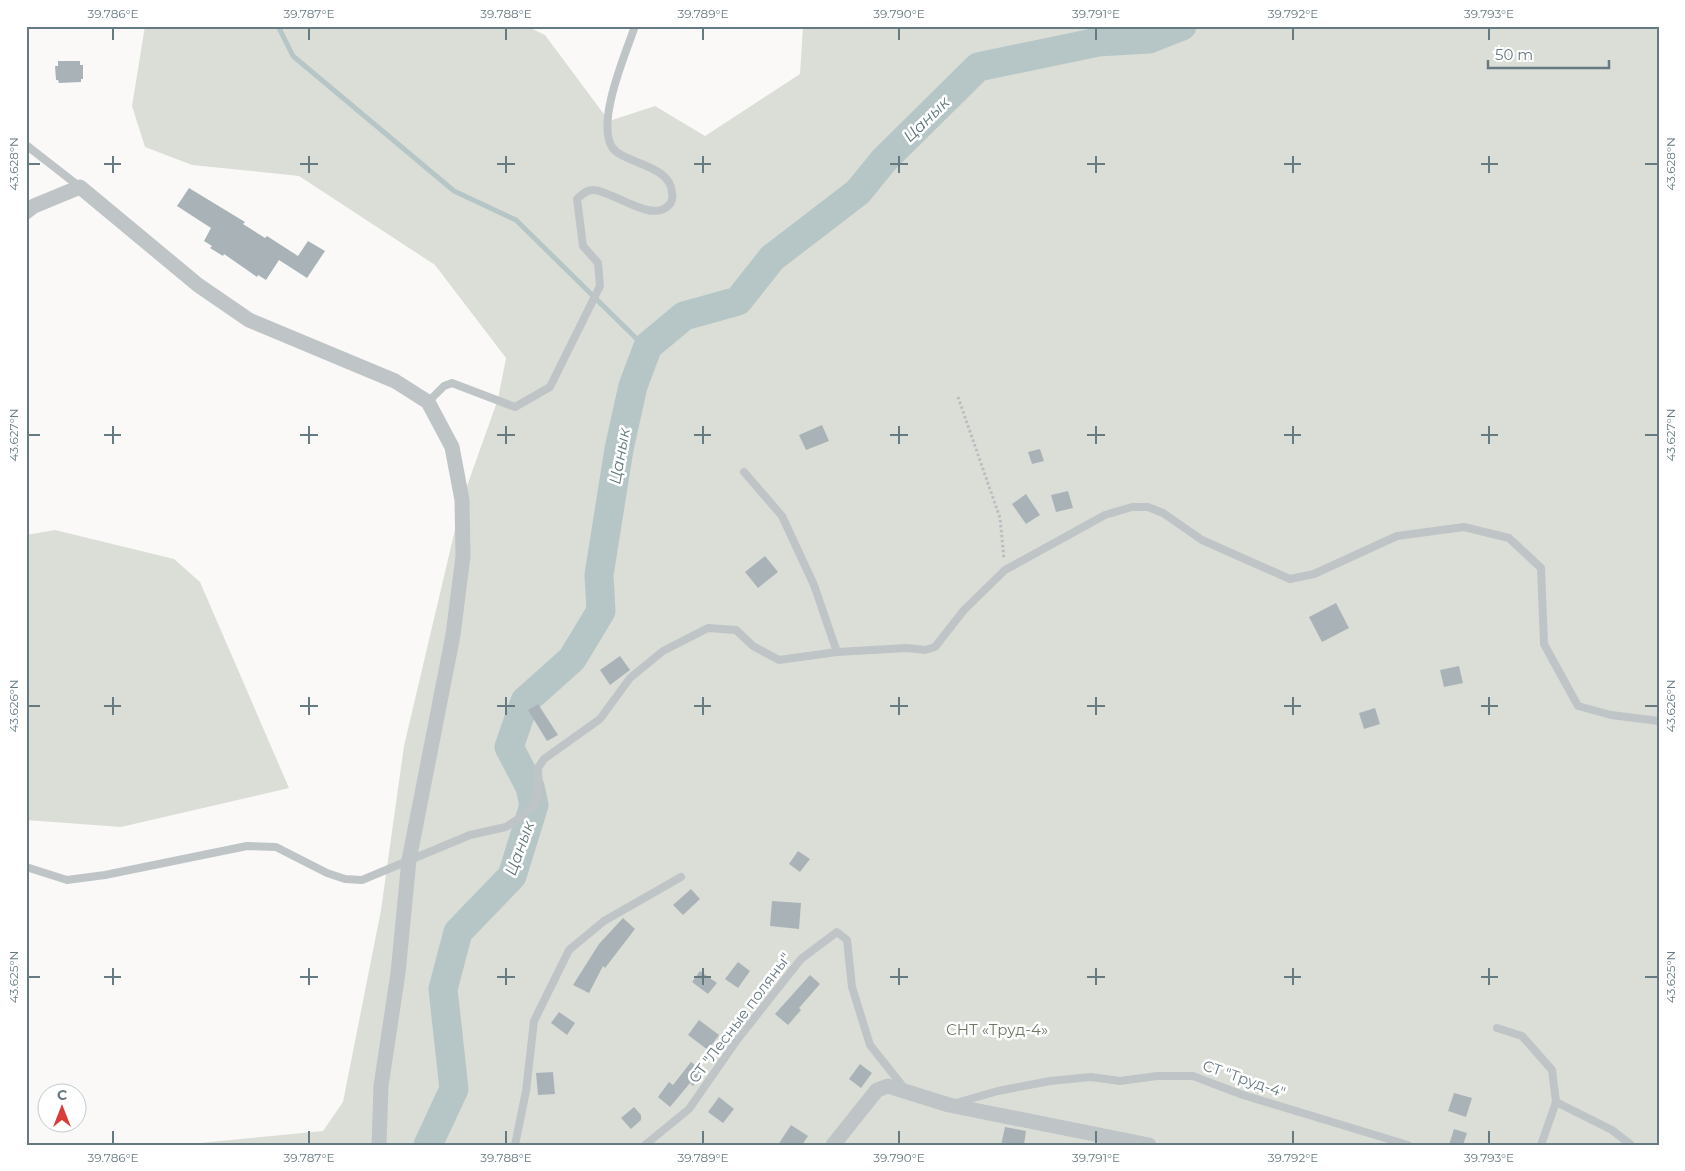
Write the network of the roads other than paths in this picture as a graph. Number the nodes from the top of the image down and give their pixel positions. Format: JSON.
{"nodes":[{"id":1,"x":636,"y":26,"type":"edge"},
{"id":2,"x":26,"y":145,"type":"edge"},
{"id":3,"x":80,"y":187,"type":"junction"},
{"id":4,"x":26,"y":212,"type":"edge"},
{"id":5,"x":428,"y":402,"type":"junction"},
{"id":6,"x":744,"y":472,"type":"dead end"},
{"id":7,"x":837,"y":652,"type":"junction"},
{"id":8,"x":1659,"y":722,"type":"edge"},
{"id":9,"x":409,"y":860,"type":"junction"},
{"id":10,"x":26,"y":866,"type":"edge"},
{"id":11,"x":681,"y":878,"type":"dead end"},
{"id":12,"x":1497,"y":1028,"type":"dead end"},
{"id":13,"x":908,"y":1092,"type":"junction"},
{"id":14,"x":1556,"y":1102,"type":"junction"},
{"id":15,"x":949,"y":1106,"type":"junction"},
{"id":16,"x":379,"y":1145,"type":"edge"},
{"id":17,"x":515,"y":1145,"type":"edge"},
{"id":18,"x":645,"y":1145,"type":"edge"},
{"id":19,"x":833,"y":1145,"type":"edge"},
{"id":20,"x":1149,"y":1145,"type":"edge"},
{"id":21,"x":1408,"y":1145,"type":"edge"},
{"id":22,"x":1541,"y":1145,"type":"edge"},
{"id":23,"x":1631,"y":1145,"type":"edge"}],
"edges":[{"from":1,"to":5,"type":"lane"},
{"from":2,"to":3,"type":"lane"},
{"from":3,"to":4,"type":"street"},
{"from":3,"to":5,"type":"street"},
{"from":5,"to":9,"type":"street"},
{"from":6,"to":7,"type":"lane"},
{"from":7,"to":8,"type":"lane"},
{"from":7,"to":9,"type":"lane"},
{"from":9,"to":10,"type":"lane"},
{"from":9,"to":16,"type":"street"},
{"from":11,"to":17,"type":"lane"},
{"from":12,"to":14,"type":"lane"},
{"from":13,"to":15,"type":"street"},
{"from":13,"to":18,"type":"lane","name":"СТ \"Лесные поляны\""},
{"from":13,"to":19,"type":"street"},
{"from":14,"to":22,"type":"lane"},
{"from":14,"to":23,"type":"lane"},
{"from":15,"to":20,"type":"street"},
{"from":15,"to":21,"type":"lane","name":"СТ \"Труд-4\""}]}
